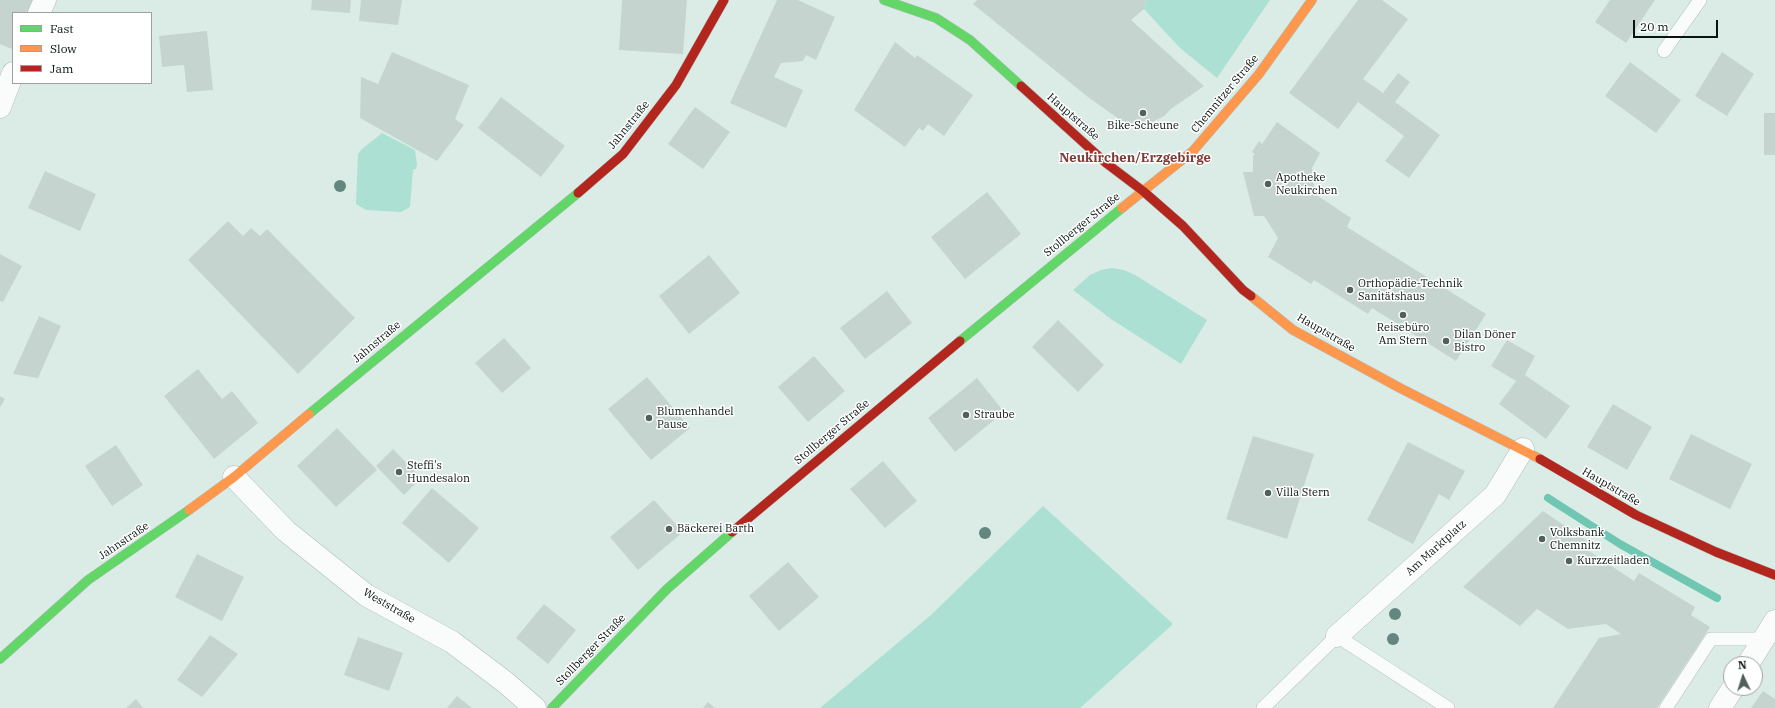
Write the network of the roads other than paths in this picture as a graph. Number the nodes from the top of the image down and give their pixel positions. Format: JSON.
{"nodes":[{"id":1,"x":45,"y":0,"type":"edge"},
{"id":2,"x":724,"y":0,"type":"edge"},
{"id":3,"x":884,"y":0,"type":"edge"},
{"id":4,"x":1312,"y":0,"type":"edge"},
{"id":5,"x":1700,"y":0,"type":"edge"},
{"id":6,"x":39,"y":12,"type":"edge"},
{"id":7,"x":1664,"y":51,"type":"dead end"},
{"id":8,"x":12,"y":76,"type":"edge"},
{"id":9,"x":0,"y":107,"type":"edge"},
{"id":10,"x":1143,"y":191,"type":"junction"},
{"id":11,"x":1523,"y":449,"type":"junction"},
{"id":12,"x":234,"y":477,"type":"junction"},
{"id":13,"x":1775,"y":575,"type":"edge"},
{"id":14,"x":1769,"y":630,"type":"edge"},
{"id":15,"x":1337,"y":636,"type":"junction"},
{"id":16,"x":1753,"y":656,"type":"edge"},
{"id":17,"x":0,"y":660,"type":"edge"},
{"id":18,"x":1728,"y":696,"type":"edge"},
{"id":19,"x":535,"y":708,"type":"edge"},
{"id":20,"x":552,"y":708,"type":"edge"},
{"id":21,"x":1263,"y":708,"type":"edge"},
{"id":22,"x":1448,"y":708,"type":"edge"},
{"id":23,"x":1666,"y":708,"type":"edge"},
{"id":24,"x":1720,"y":708,"type":"edge"}],
"edges":[{"from":1,"to":6,"type":"street"},
{"from":2,"to":12,"type":"main road","name":"Jahnstraße"},
{"from":3,"to":10,"type":"main road","name":"Hauptstraße"},
{"from":4,"to":10,"type":"main road","name":"Chemnitzer Straße"},
{"from":5,"to":7,"type":"lane"},
{"from":8,"to":9,"type":"street"},
{"from":10,"to":11,"type":"main road","name":"Hauptstraße"},
{"from":10,"to":20,"type":"main road","name":"Stollberger Straße"},
{"from":11,"to":13,"type":"main road","name":"Hauptstraße"},
{"from":11,"to":15,"type":"street","name":"Am Marktplatz"},
{"from":12,"to":17,"type":"main road","name":"Jahnstraße"},
{"from":12,"to":19,"type":"street","name":"Weststraße"},
{"from":14,"to":16,"type":"street"},
{"from":14,"to":23,"type":"lane"},
{"from":15,"to":21,"type":"lane","name":"Am Marktplatz"},
{"from":15,"to":22,"type":"lane"},
{"from":18,"to":24,"type":"street"}]}
